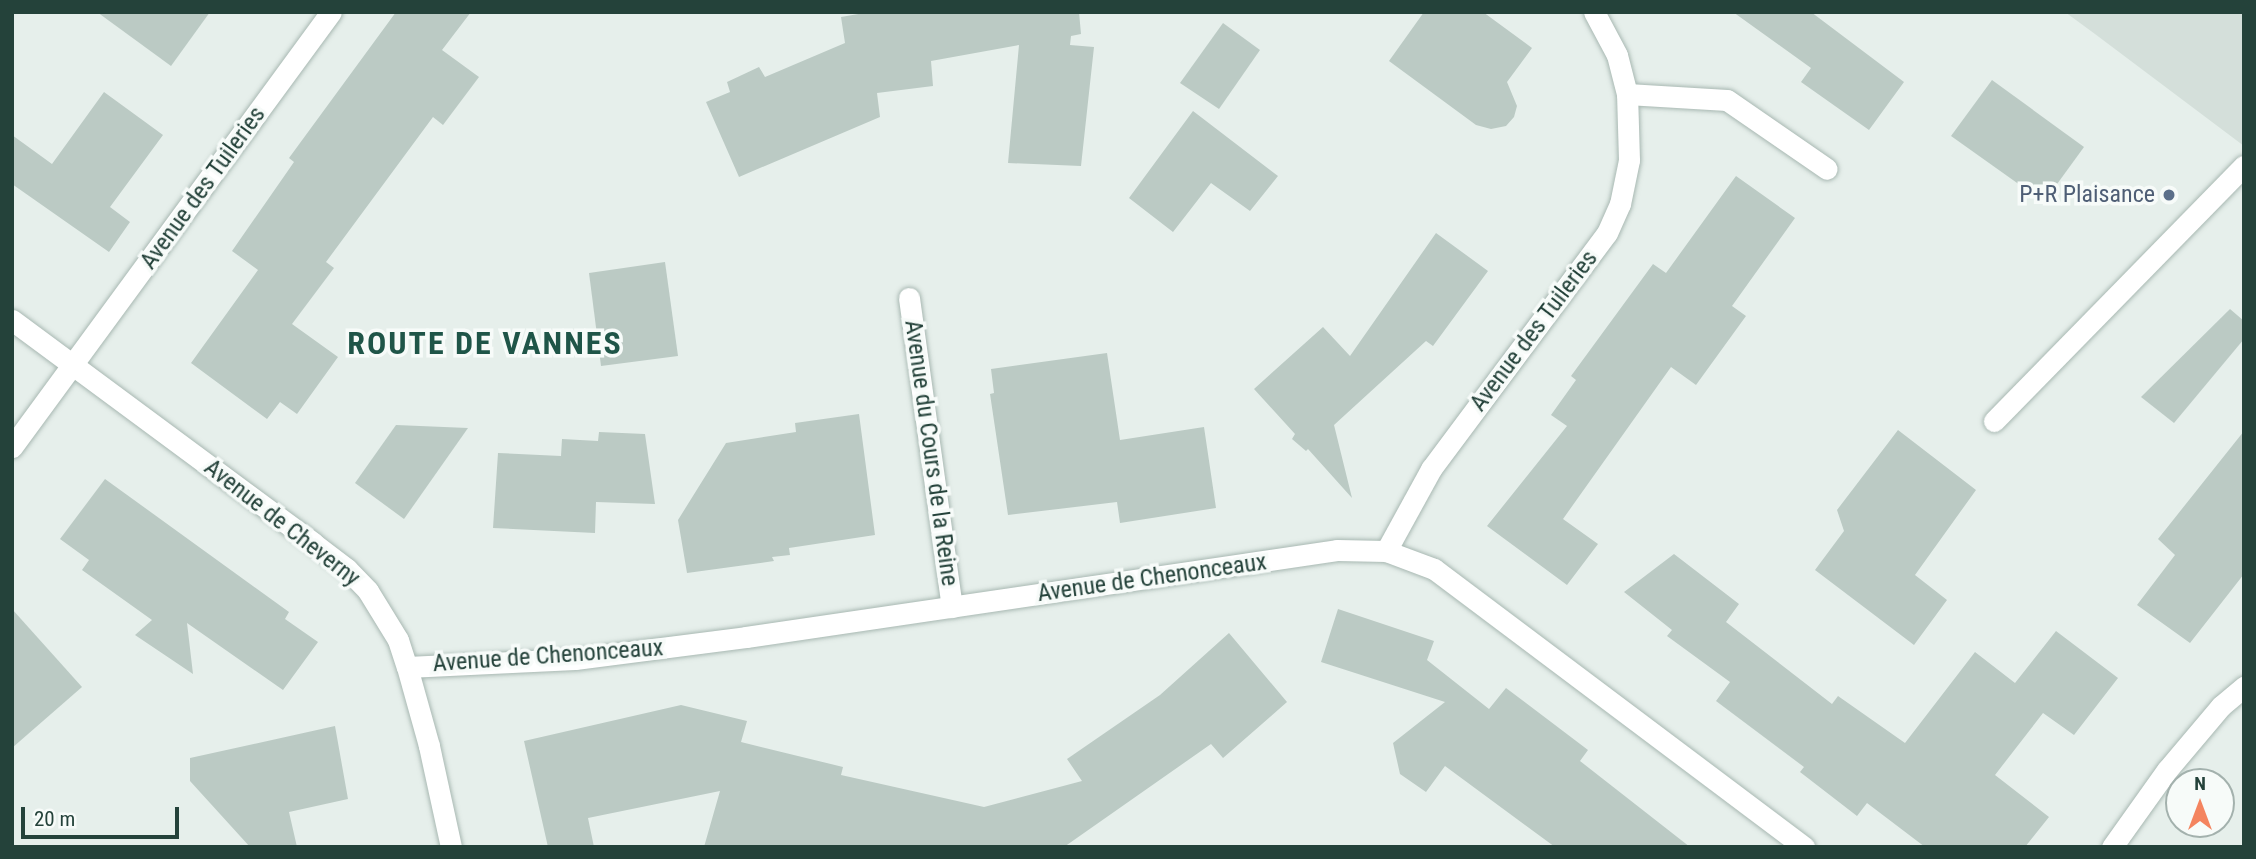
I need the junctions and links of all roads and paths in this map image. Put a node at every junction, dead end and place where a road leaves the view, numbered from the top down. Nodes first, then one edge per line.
1 (331, 12) edge
2 (1594, 12) edge
3 (1628, 93) junction
4 (2244, 166) edge
5 (1827, 169) dead end
6 (909, 298) dead end
7 (12, 320) edge
8 (74, 364) junction
9 (1994, 421) dead end
10 (12, 447) edge
11 (1386, 551) junction
12 (952, 607) junction
13 (407, 667) junction
14 (2244, 687) edge
15 (451, 847) edge
16 (1804, 847) edge
17 (2112, 847) edge

1 - 8 street, Avenue des Tuileries
2 - 3 street, Avenue des Tuileries
3 - 5 street
3 - 11 street, Avenue des Tuileries
4 - 9 street
6 - 12 street, Avenue du Cours de la Reine
7 - 8 street, Avenue de Cheverny
8 - 10 street, Avenue des Tuileries
8 - 13 street, Avenue de Cheverny
11 - 12 street, Avenue de Chenonceaux
11 - 16 street, Avenue de Chenonceaux
12 - 13 street, Avenue de Chenonceaux
13 - 15 street, Avenue de Cheverny
14 - 17 street

